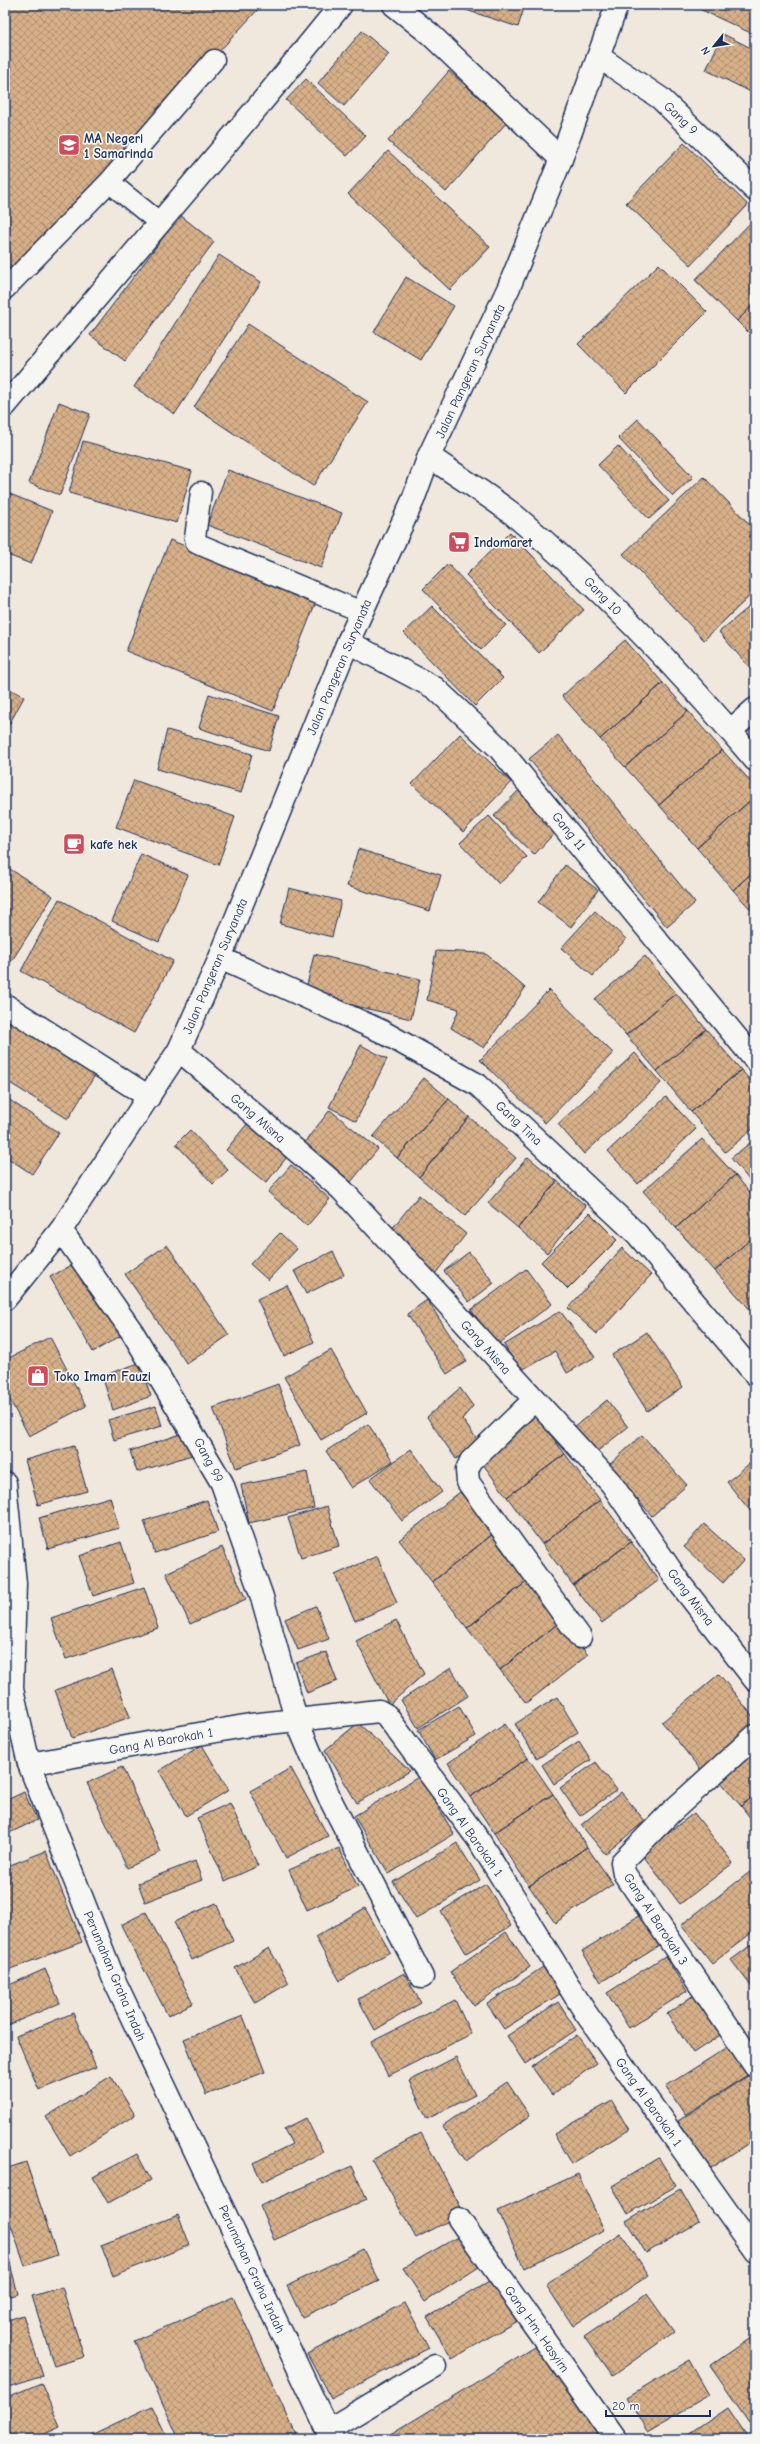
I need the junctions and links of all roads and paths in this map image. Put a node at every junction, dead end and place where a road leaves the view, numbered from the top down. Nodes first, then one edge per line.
1 (341, 5) edge
2 (394, 5) edge
3 (617, 5) edge
4 (599, 57) junction
5 (214, 60) dead end
6 (561, 159) junction
7 (109, 182) junction
8 (755, 190) edge
9 (160, 223) junction
10 (5, 289) edge
11 (5, 406) edge
12 (430, 456) junction
13 (201, 492) dead end
14 (362, 612) junction
15 (348, 642) junction
16 (755, 709) edge
17 (730, 731) junction
18 (755, 760) edge
19 (220, 958) junction
20 (5, 1005) edge
21 (179, 1050) junction
22 (755, 1060) edge
23 (149, 1097) junction
24 (61, 1230) junction
25 (5, 1298) edge
26 (755, 1374) edge
27 (534, 1400) junction
28 (5, 1483) edge
29 (580, 1637) dead end
30 (755, 1680) edge
31 (296, 1719) junction
32 (755, 1736) edge
33 (29, 1764) junction
34 (422, 1976) dead end
35 (755, 2066) edge
36 (459, 2219) dead end
37 (755, 2251) edge
38 (435, 2366) dead end
39 (330, 2435) edge
40 (615, 2439) edge

1 - 9 street
2 - 6 street
3 - 4 street, Jalan Pangeran Suryanata
4 - 6 street, Jalan Pangeran Suryanata
4 - 8 street, Gang 9
5 - 7 lane
6 - 12 street, Jalan Pangeran Suryanata
7 - 9 lane
7 - 10 lane
9 - 11 street
12 - 14 street, Jalan Pangeran Suryanata
12 - 17 street, Gang 10
13 - 14 lane
14 - 15 street, Jalan Pangeran Suryanata
15 - 19 street, Jalan Pangeran Suryanata
15 - 22 street, Gang 11
16 - 17 street
17 - 18 street, Gang 10
19 - 21 street, Jalan Pangeran Suryanata
19 - 26 street, Gang Tina
20 - 23 street
21 - 23 street, Jalan Pangeran Suryanata
21 - 27 street, Gang Misna
23 - 24 street, Jalan Pangeran Suryanata
24 - 25 street, Jalan Pangeran Suryanata
24 - 31 street, Gang 99
27 - 29 street
27 - 30 street, Gang Misna
28 - 33 street, Perumahan Graha Indah
31 - 33 street, Gang Al Barokah 1
31 - 34 street, Gang 99
31 - 37 street, Gang Al Barokah 1
32 - 35 street, Gang Al Barokah 3
33 - 39 street, Perumahan Graha Indah
36 - 40 street, Gang Hm. Hasyim
38 - 39 street

